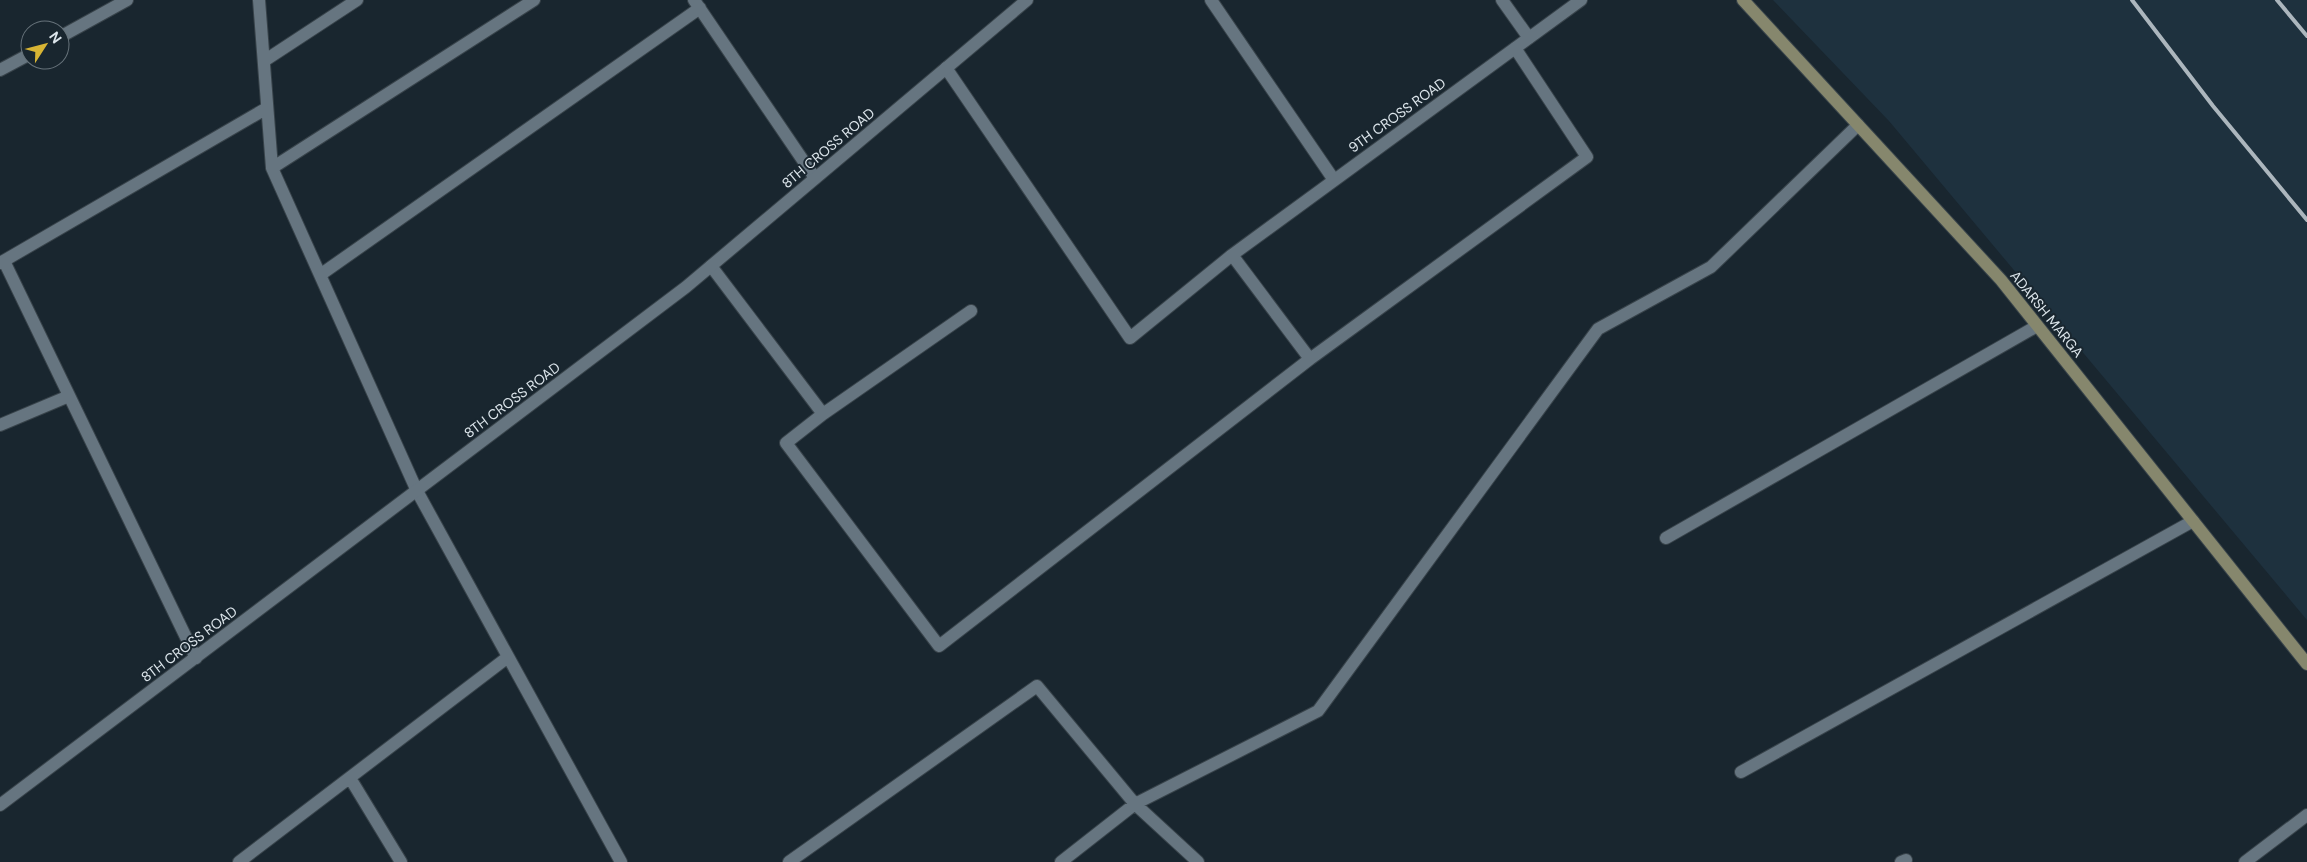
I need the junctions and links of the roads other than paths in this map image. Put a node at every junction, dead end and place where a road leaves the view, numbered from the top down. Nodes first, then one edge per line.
1 (127, 0) edge
2 (259, 0) edge
3 (357, 0) edge
4 (534, 0) edge
5 (1027, 0) edge
6 (1211, 0) edge
7 (1502, 0) edge
8 (1581, 0) edge
9 (1743, 0) edge
10 (697, 4) edge
11 (70, 31) edge
12 (1529, 38) junction
13 (1515, 48) junction
14 (20, 59) edge
15 (264, 61) junction
16 (946, 68) junction
17 (0, 70) edge
18 (267, 108) junction
19 (1858, 125) junction
20 (272, 168) junction
21 (815, 178) junction
22 (1334, 180) junction
23 (1232, 255) junction
24 (2, 262) edge
25 (711, 266) junction
26 (320, 275) junction
27 (971, 311) dead end
28 (2037, 326) junction
29 (1310, 359) junction
30 (69, 396) junction
31 (823, 414) junction
32 (0, 425) edge
33 (417, 491) junction
34 (2193, 522) junction
35 (1666, 538) dead end
36 (508, 657) junction
37 (196, 658) junction
38 (2307, 664) edge
39 (1741, 772) dead end
40 (350, 778) junction
41 (1135, 804) junction
42 (0, 805) edge
43 (2307, 815) edge
44 (239, 862) edge
45 (401, 862) edge
46 (621, 862) edge
47 (789, 862) edge
48 (1061, 862) edge
49 (1198, 862) edge
50 (2245, 862) edge

1 - 11 street
2 - 15 street
3 - 15 street
4 - 20 street
5 - 16 street, 8TH CROSS ROAD
6 - 22 street
7 - 12 street
8 - 12 street, 9TH CROSS ROAD
9 - 19 main road, ADARSH MARGA
10 - 21 street
10 - 26 street
12 - 13 street, 9TH CROSS ROAD
13 - 22 street, 9TH CROSS ROAD
13 - 29 street
14 - 17 street
15 - 18 street
16 - 21 street, 8TH CROSS ROAD
16 - 23 street, 9TH CROSS ROAD
18 - 20 street
18 - 24 street
19 - 28 main road, ADARSH MARGA
19 - 41 street
20 - 26 street
21 - 25 street, 8TH CROSS ROAD
22 - 23 street, 9TH CROSS ROAD
23 - 29 street
24 - 30 street
25 - 31 street
25 - 33 street, 8TH CROSS ROAD
26 - 33 street
27 - 31 street
28 - 34 main road, ADARSH MARGA
28 - 35 street
29 - 31 street
30 - 32 street
30 - 37 street
33 - 36 street
33 - 37 street, 8TH CROSS ROAD
34 - 38 main road, ADARSH MARGA
34 - 39 street
36 - 40 street
36 - 46 street
37 - 42 street, 8TH CROSS ROAD
40 - 44 street
40 - 45 street
41 - 47 street
41 - 48 street
41 - 49 street
43 - 50 street

